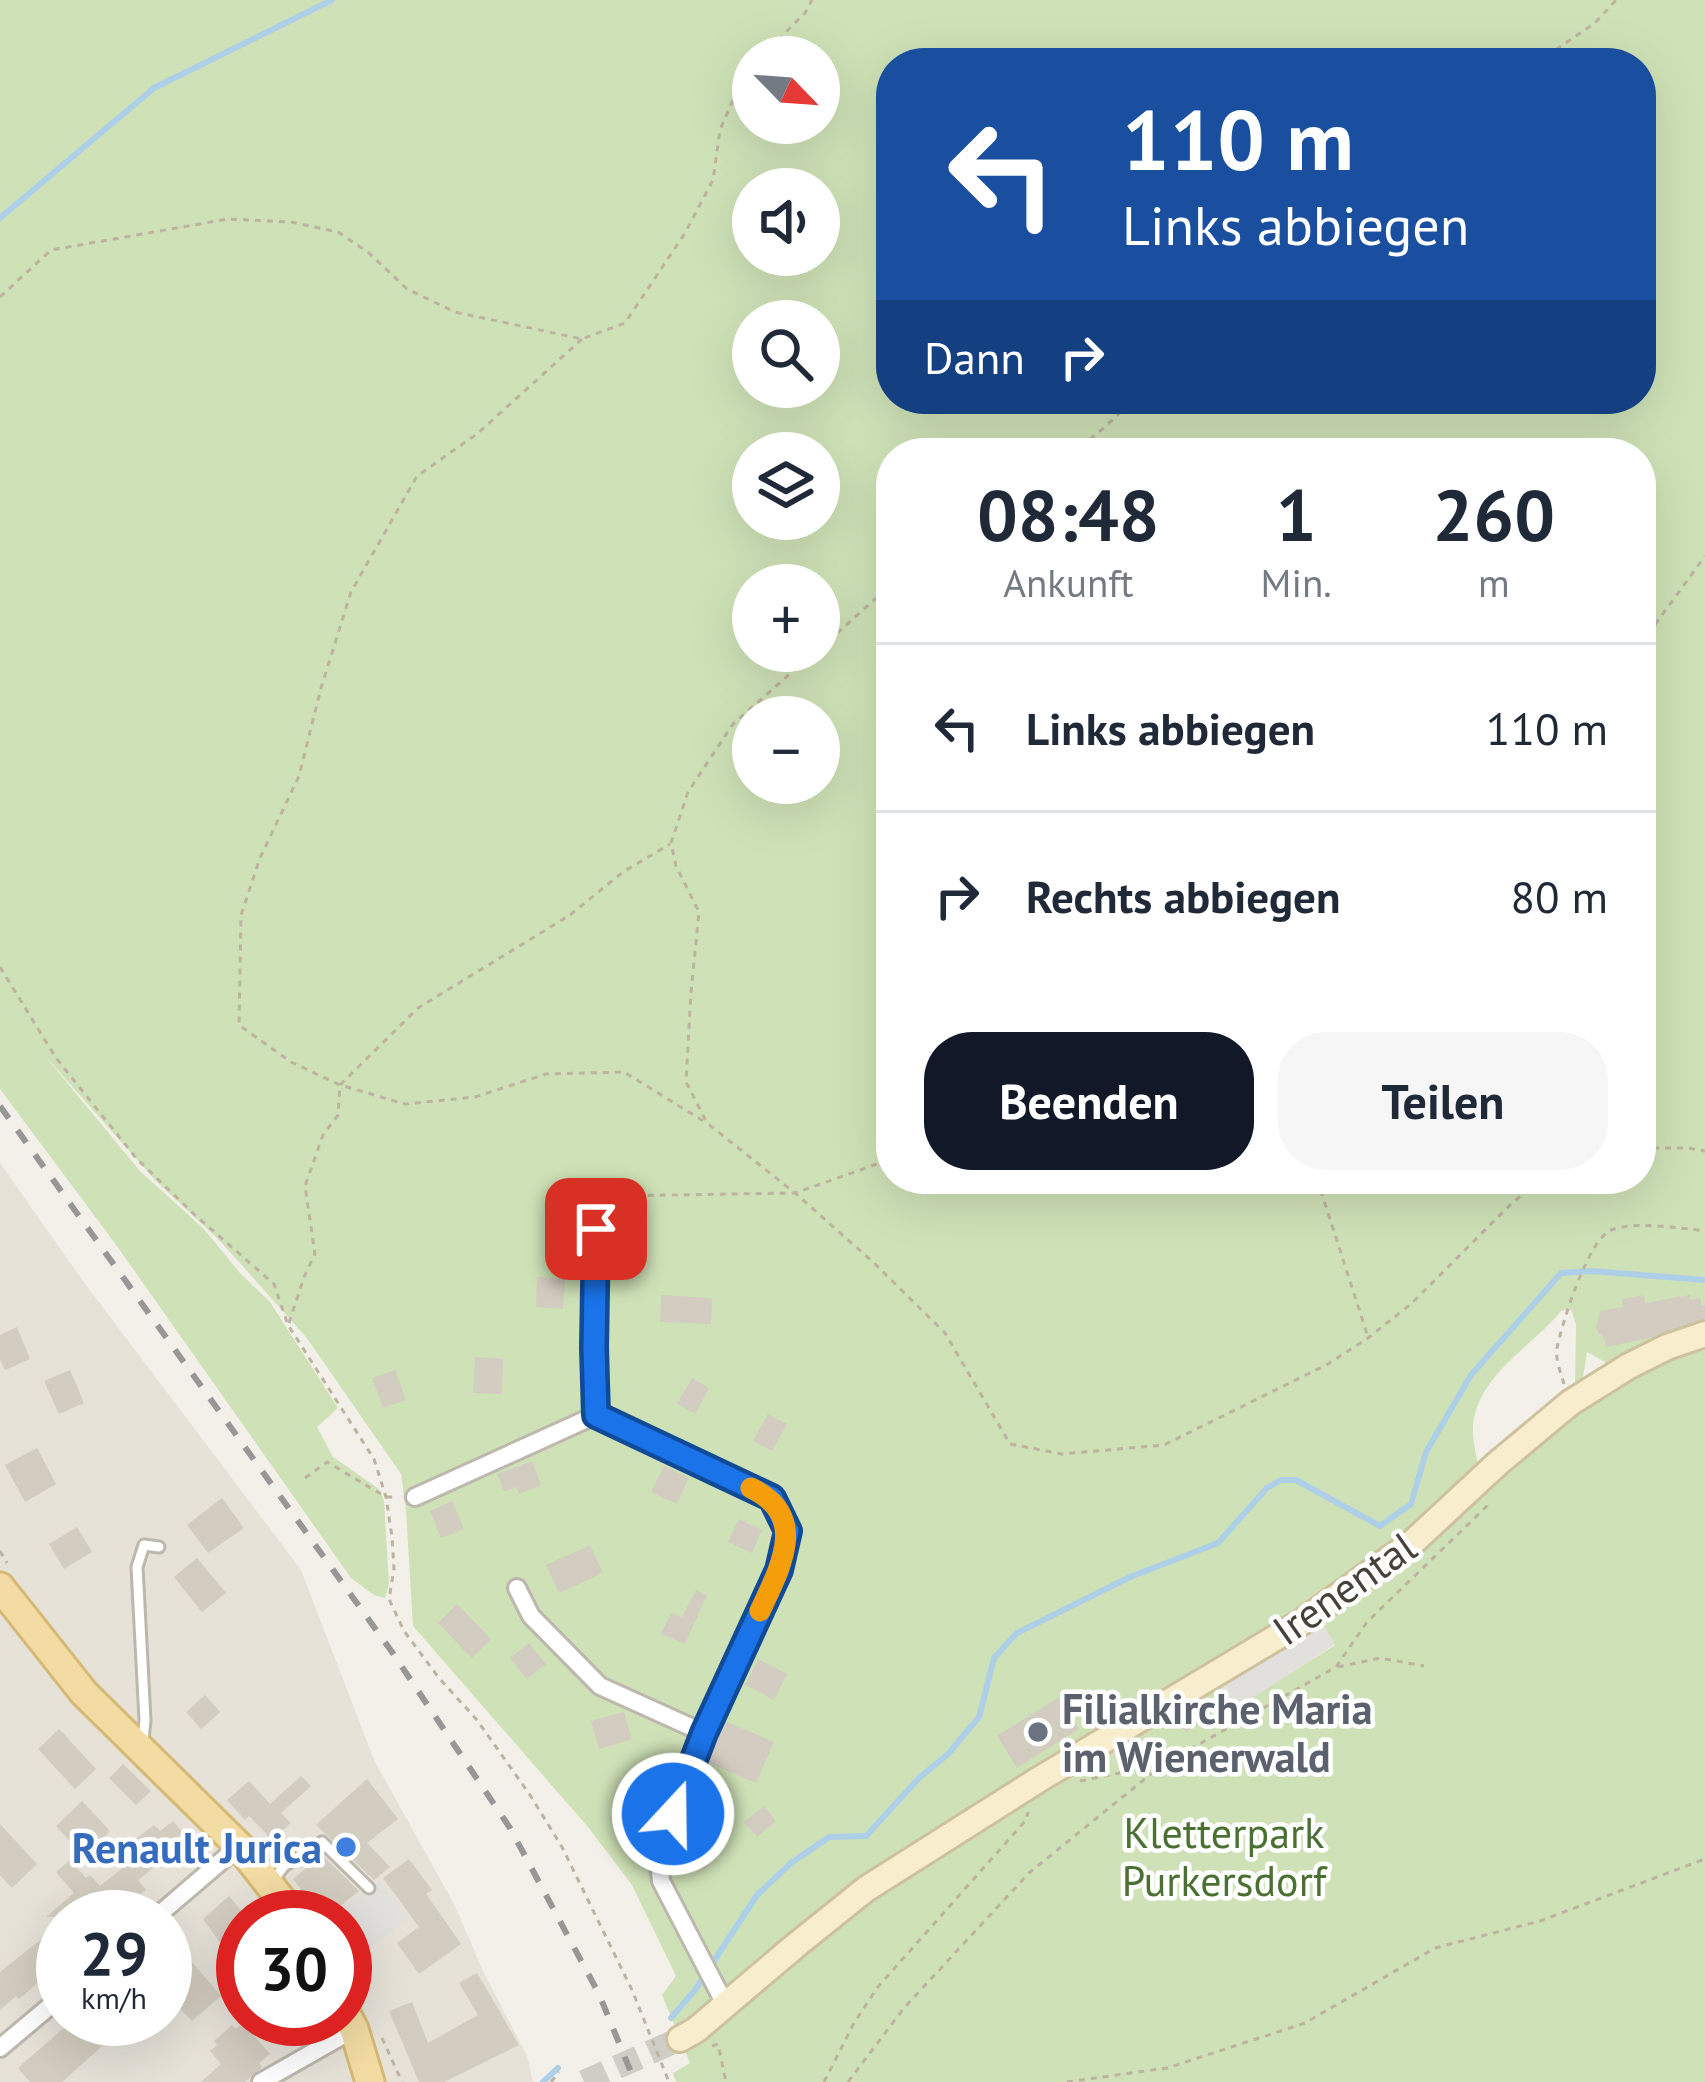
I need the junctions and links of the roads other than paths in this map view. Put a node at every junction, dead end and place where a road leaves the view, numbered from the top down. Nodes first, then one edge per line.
1 (596, 1229) road end
2 (1705, 1334) edge
3 (596, 1415) junction
4 (415, 1497) road end
5 (159, 1547) dead end
6 (0, 1588) edge
7 (517, 1588) dead end
8 (704, 1733) junction
9 (142, 1750) junction
10 (239, 1846) junction
11 (271, 1884) junction
12 (369, 1888) dead end
13 (188, 1890) edge
14 (275, 1890) edge
15 (721, 1997) junction
16 (36, 2018) edge
17 (691, 2045) tunnel mouth
18 (313, 2046) edge
19 (358, 2046) edge
20 (0, 2048) edge
21 (261, 2082) edge
22 (370, 2082) edge

1 - 3 street
2 - 15 street, Irenental
3 - 4 street
3 - 8 street
5 - 9 lane
6 - 9 main road
7 - 8 street
8 - 15 street
9 - 10 main road
10 - 11 main road
10 - 13 street
11 - 12 lane
11 - 14 main road
15 - 17 street, Irenental
16 - 20 street
18 - 21 street
19 - 22 main road

